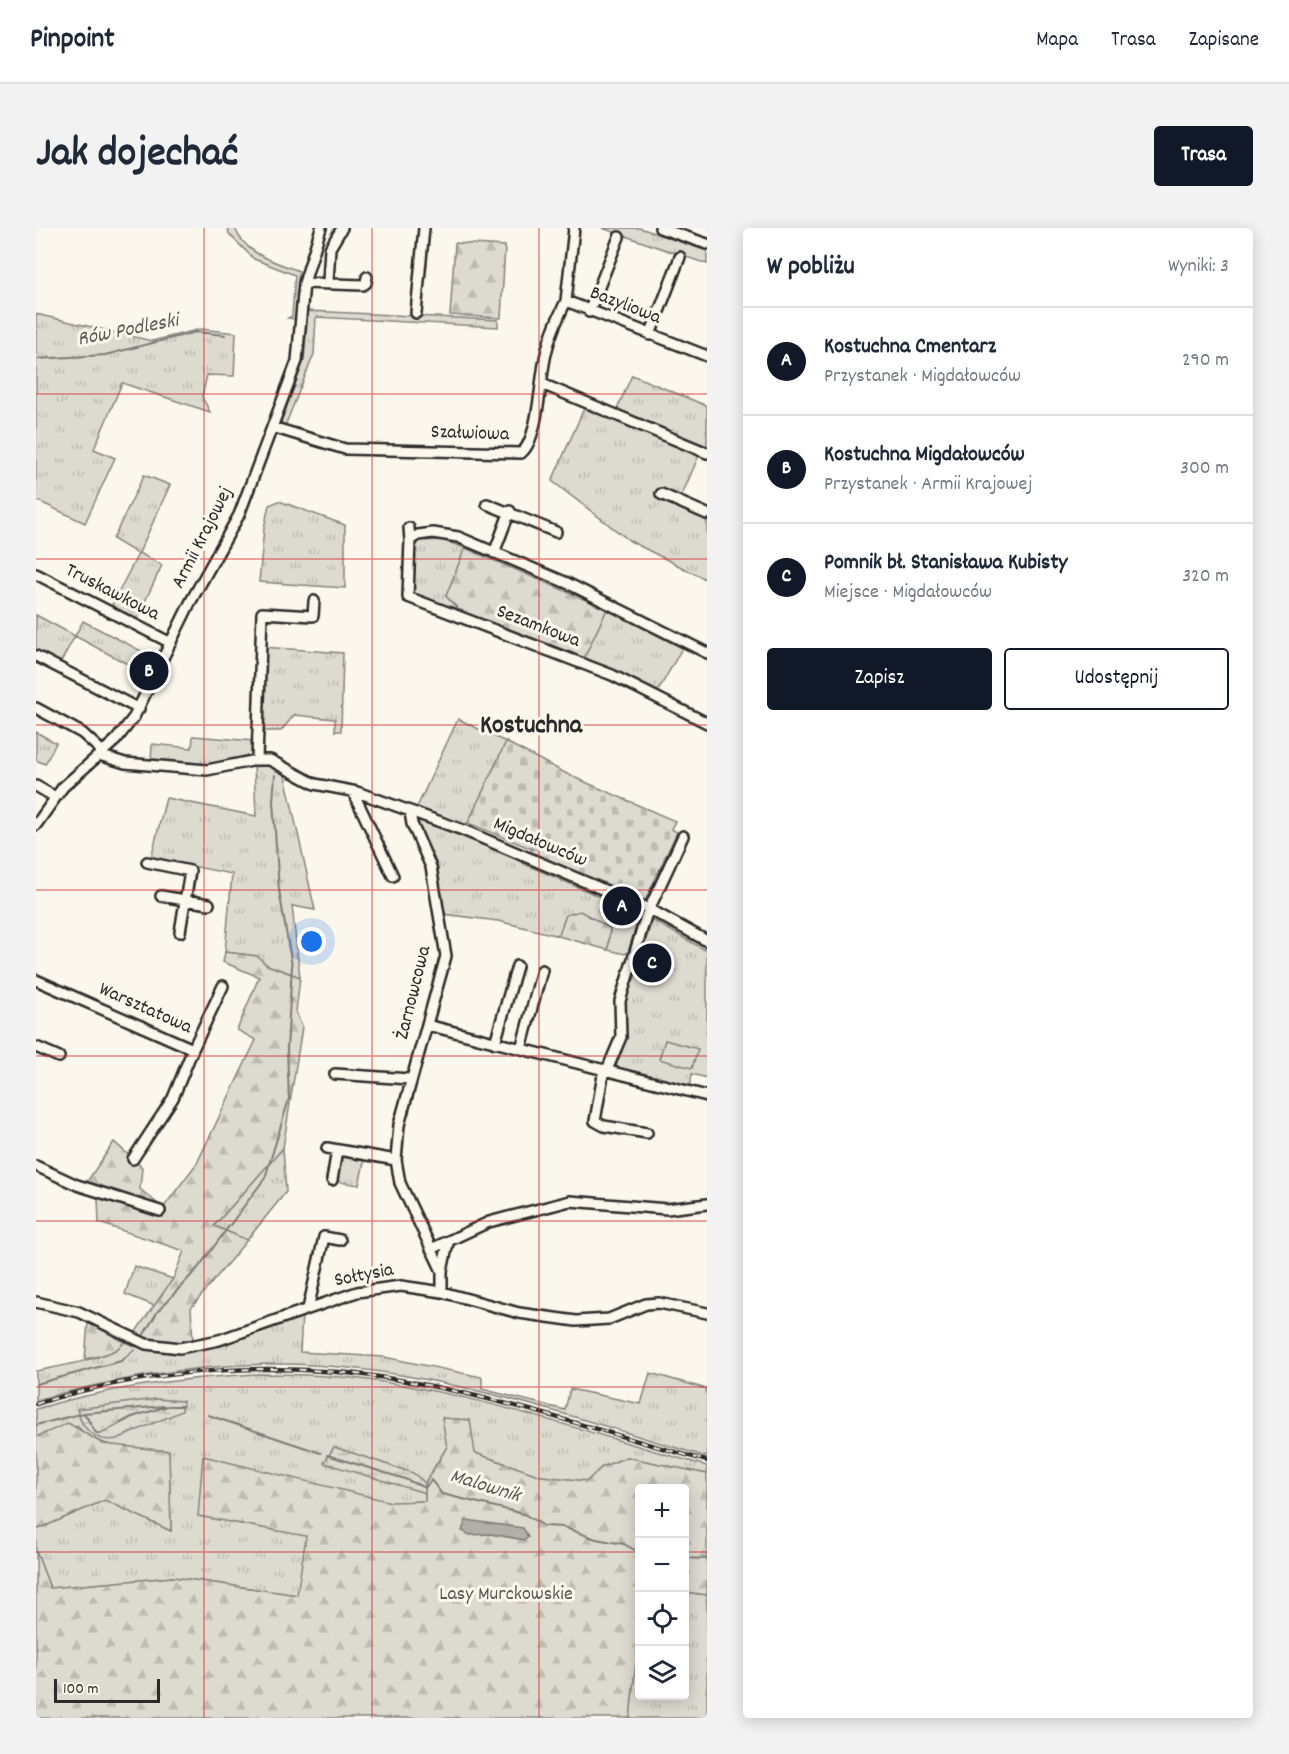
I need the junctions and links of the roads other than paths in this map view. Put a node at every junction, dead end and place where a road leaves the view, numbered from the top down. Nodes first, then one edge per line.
1 (321, 228) edge
2 (342, 228) edge
3 (424, 228) edge
4 (574, 228) edge
5 (660, 228) edge
6 (620, 237) dead end
7 (707, 244) edge
8 (680, 257) dead end
9 (367, 277) dead end
10 (328, 282) junction
11 (304, 283) junction
12 (566, 301) junction
13 (416, 312) dead end
14 (589, 312) junction
15 (650, 335) junction
16 (707, 356) edge
17 (542, 384) junction
18 (272, 427) junction
19 (707, 453) edge
20 (661, 494) dead end
21 (487, 504) dead end
22 (510, 511) junction
23 (707, 514) edge
24 (409, 528) dead end
25 (556, 532) dead end
26 (410, 540) junction
27 (494, 553) junction
28 (36, 574) edge
29 (314, 601) dead end
30 (171, 644) junction
31 (707, 653) edge
32 (36, 656) edge
33 (36, 708) edge
34 (139, 709) junction
35 (706, 720) edge
36 (101, 753) junction
37 (257, 760) junction
38 (36, 786) edge
39 (353, 792) junction
40 (55, 797) junction
41 (410, 812) junction
42 (36, 825) edge
43 (683, 836) dead end
44 (147, 862) dead end
45 (393, 876) dead end
46 (161, 896) dead end
47 (186, 900) junction
48 (209, 904) dead end
49 (649, 909) junction
50 (180, 932) dead end
51 (707, 941) edge
52 (517, 966) dead end
53 (542, 970) dead end
54 (36, 980) edge
55 (224, 986) dead end
56 (427, 1024) junction
57 (495, 1042) junction
58 (36, 1047) edge
59 (193, 1049) junction
60 (521, 1049) junction
61 (59, 1057) dead end
62 (606, 1070) junction
63 (335, 1074) dead end
64 (410, 1079) junction
65 (707, 1096) edge
66 (647, 1133) dead end
67 (133, 1159) dead end
68 (396, 1160) junction
69 (36, 1166) edge
70 (332, 1180) dead end
71 (707, 1204) edge
72 (160, 1211) dead end
73 (312, 1234) dead end
74 (324, 1237) junction
75 (340, 1240) dead end
76 (448, 1243) junction
77 (431, 1249) junction
78 (442, 1271) junction
79 (442, 1292) junction
80 (36, 1302) edge
81 (308, 1309) junction
82 (707, 1312) edge

1 - 11 street, Armii Krajowej
2 - 10 street
3 - 13 street
4 - 12 street, Bazyliowa
5 - 7 street
6 - 14 street
8 - 15 street
9 - 10 street
10 - 11 street
11 - 18 street, Armii Krajowej
12 - 14 street, Bazyliowa
12 - 17 street, Szałwiowa
14 - 15 street, Bazyliowa
15 - 16 street, Bazyliowa
17 - 18 street, Szałwiowa
17 - 19 street
18 - 30 street, Armii Krajowej
20 - 23 street
21 - 22 street
22 - 25 street
22 - 27 street
24 - 26 street, Sezamkowa
26 - 27 street
26 - 35 street, Sezamkowa
27 - 31 street
28 - 30 street, Truskawkowa
29 - 37 street
30 - 34 street, Armii Krajowej
32 - 34 street
33 - 36 street
34 - 36 street, Armii Krajowej
36 - 37 street, Migdałowców
36 - 40 street, Armii Krajowej
37 - 39 street, Migdałowców
38 - 40 street
39 - 41 street, Migdałowców
39 - 45 street
40 - 42 street, Armii Krajowej
41 - 49 street, Migdałowców
41 - 56 street, Żarnowcowa
43 - 49 street
44 - 47 street
46 - 47 street
47 - 48 street
47 - 50 street
49 - 51 street, Migdałowców
49 - 62 street
52 - 57 street
53 - 60 street
54 - 59 street, Warsztatowa
55 - 59 street
56 - 57 street
56 - 64 street, Żarnowcowa
57 - 60 street
58 - 61 street
59 - 67 street, Warsztatowa
60 - 62 street
62 - 65 street
62 - 66 street
63 - 64 street
64 - 68 street, Żarnowcowa
68 - 70 street
68 - 77 street, Żarnowcowa
69 - 72 street
71 - 76 street
73 - 74 street
74 - 75 street
74 - 81 street
76 - 77 street
76 - 78 street
77 - 78 street, Żarnowcowa
78 - 79 street, Żarnowcowa
79 - 81 street, Sołtysia
79 - 82 street, Sołtysia
80 - 81 street, Sołtysia

